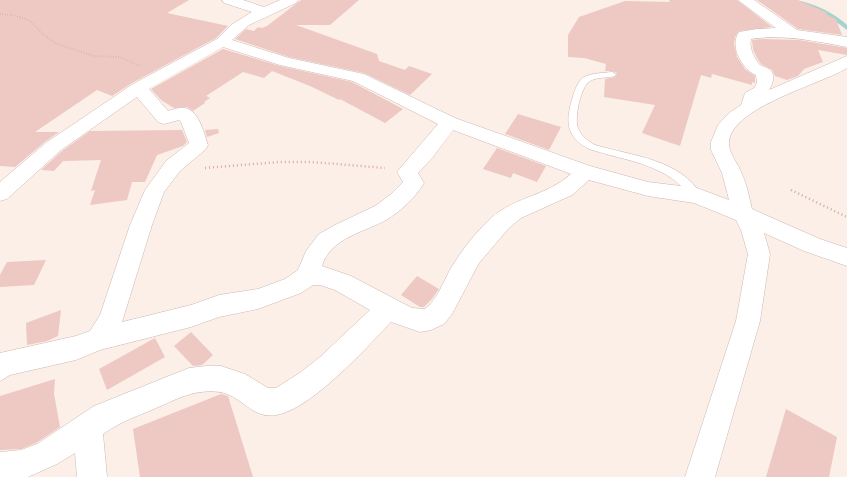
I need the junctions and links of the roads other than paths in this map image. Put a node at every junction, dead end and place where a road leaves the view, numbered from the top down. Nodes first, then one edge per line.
1 (229, 0) edge
2 (291, 0) edge
3 (746, 0) edge
4 (265, 12) junction
5 (792, 33) junction
6 (222, 42) junction
7 (847, 42) edge
8 (847, 61) edge
9 (612, 74) dead end
10 (139, 88) junction
11 (748, 108) junction
12 (449, 122) junction
13 (585, 172) junction
14 (0, 194) edge
15 (697, 196) junction
16 (743, 214) junction
17 (847, 257) edge
18 (308, 276) junction
19 (388, 308) junction
20 (99, 339) junction
21 (0, 368) edge
22 (88, 428) junction
23 (0, 468) edge
24 (92, 477) edge
25 (700, 477) edge

1 - 4 street
2 - 4 street
3 - 5 street
4 - 6 street
5 - 7 street
5 - 11 street
6 - 10 street
6 - 12 street
8 - 11 street
9 - 15 lane
10 - 14 street
10 - 20 street
11 - 16 street
12 - 13 street
12 - 18 street
13 - 15 street
13 - 19 street
15 - 16 street
16 - 17 street
16 - 25 street
18 - 19 street
18 - 20 street
19 - 22 street
20 - 21 street
22 - 23 street
22 - 24 street

